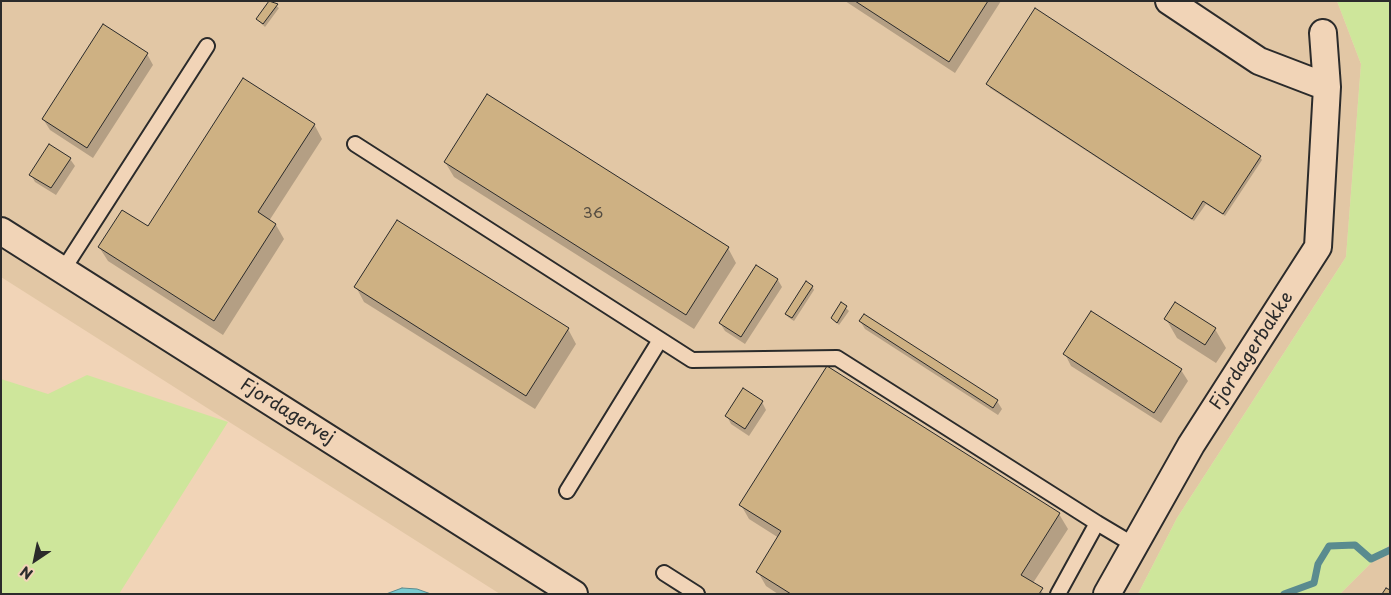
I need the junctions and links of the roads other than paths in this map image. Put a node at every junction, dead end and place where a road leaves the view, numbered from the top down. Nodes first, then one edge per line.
1 (1169, 1) edge
2 (1323, 33) dead end
3 (207, 46) dead end
4 (1327, 87) junction
5 (355, 144) dead end
6 (1, 231) edge
7 (63, 270) junction
8 (660, 340) junction
9 (566, 491) dead end
10 (1097, 523) junction
11 (1134, 546) junction
12 (664, 573) dead end
13 (574, 594) edge
14 (697, 594) edge
15 (1058, 594) edge
16 (1107, 594) edge

1 - 4 street
2 - 4 street, Fjordagerbakke
3 - 7 lane
4 - 11 street, Fjordagerbakke
5 - 8 lane
6 - 7 street, Fjordagervej
7 - 13 street, Fjordagervej
8 - 9 lane
8 - 10 lane
10 - 11 lane
10 - 15 lane
11 - 16 street, Fjordagerbakke
12 - 14 lane

